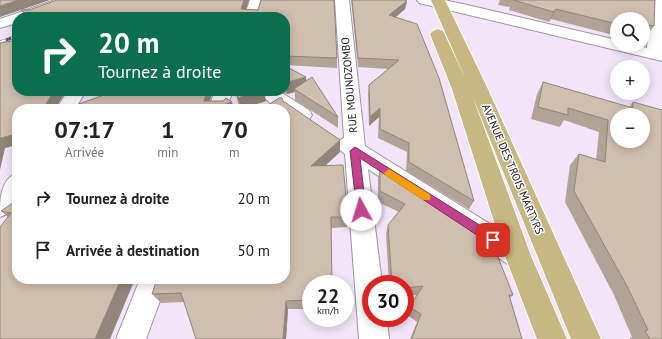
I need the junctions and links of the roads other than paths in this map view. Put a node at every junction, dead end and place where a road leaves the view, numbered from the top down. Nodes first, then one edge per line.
1 (68, 0) edge
2 (257, 0) edge
3 (342, 0) edge
4 (658, 0) edge
5 (432, 1) edge
6 (35, 12) edge
7 (253, 12) edge
8 (12, 20) edge
9 (0, 24) edge
10 (610, 43) edge
11 (646, 52) edge
12 (659, 55) edge
13 (274, 96) edge
14 (286, 104) edge
15 (290, 107) edge
16 (355, 151) junction
17 (518, 256) junction
18 (367, 275) edge
19 (152, 284) edge
20 (373, 327) edge
21 (131, 339) edge
22 (374, 339) edge
23 (552, 339) edge
24 (586, 339) edge

1 - 6 street
2 - 7 street
3 - 16 street, RUE MOUNDZOMBO
4 - 12 street
5 - 10 street
5 - 17 main road, AVENUE DES TROIS MARTYRS
5 - 24 main road, AVENUE DES TROIS MARTYRS
8 - 9 street
11 - 12 street
13 - 14 street
15 - 16 street
16 - 17 street
16 - 18 street, RUE MOUNDZOMBO
17 - 23 main road, AVENUE DES TROIS MARTYRS
19 - 21 street
20 - 22 street

